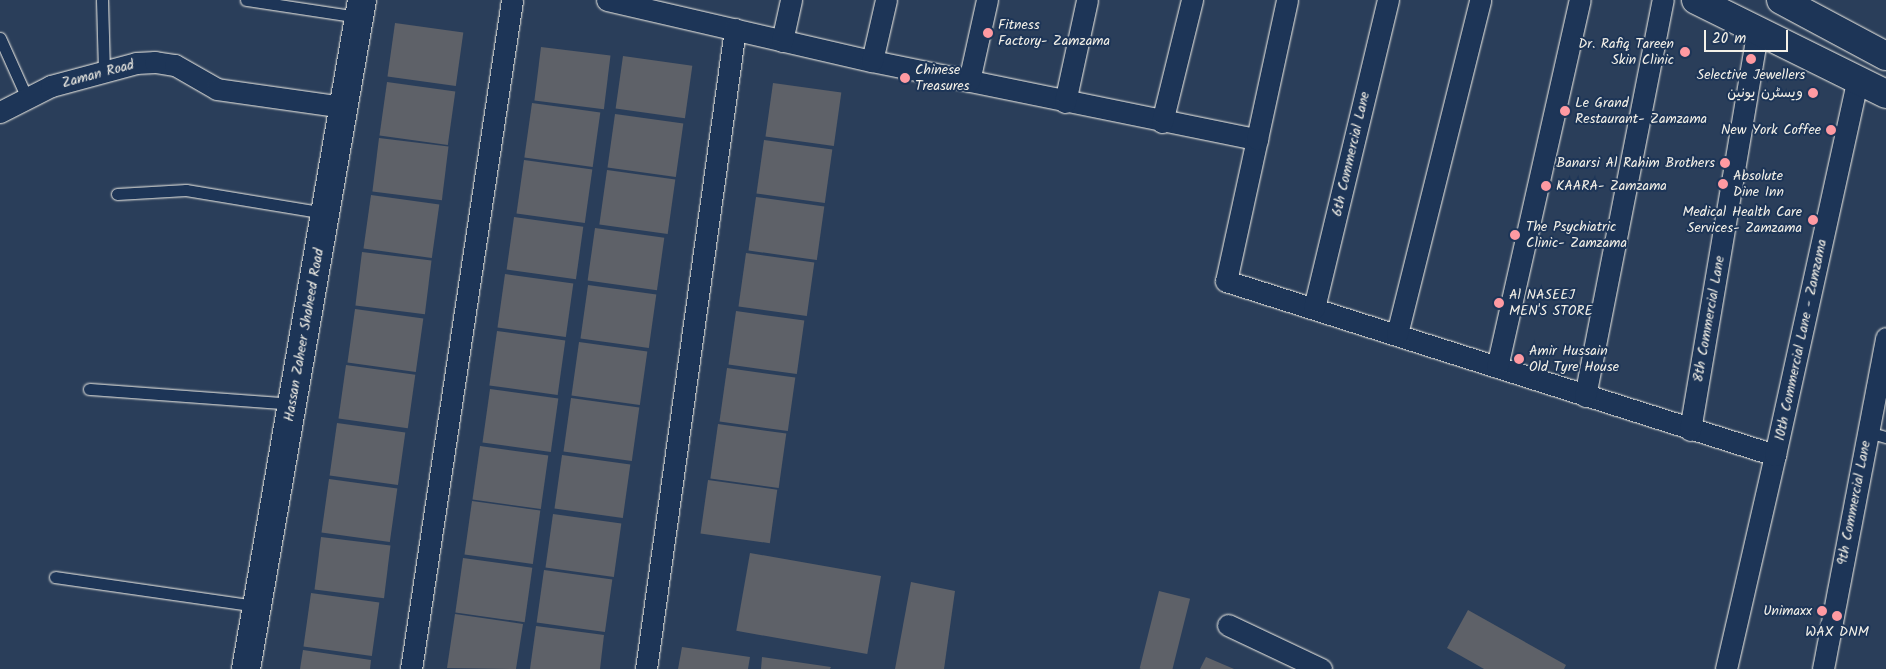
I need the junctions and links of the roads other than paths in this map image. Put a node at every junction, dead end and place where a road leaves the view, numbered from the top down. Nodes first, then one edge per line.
1 (102, 0) edge
2 (246, 0) edge
3 (512, 0) edge
4 (607, 0) edge
5 (791, 0) edge
6 (886, 0) edge
7 (987, 0) edge
8 (1088, 0) edge
9 (1192, 0) edge
10 (1287, 0) edge
11 (1388, 0) edge
12 (1480, 0) edge
13 (1580, 0) edge
14 (1663, 0) edge
15 (1696, 0) edge
16 (1781, 0) edge
17 (360, 8) edge
18 (683, 8) edge
19 (736, 29) junction
20 (1758, 30) junction
21 (0, 38) edge
22 (782, 41) junction
23 (1886, 56) edge
24 (872, 61) junction
25 (104, 71) junction
26 (1858, 78) junction
27 (969, 81) junction
28 (1886, 94) edge
29 (27, 98) junction
30 (1065, 102) junction
31 (343, 107) junction
32 (0, 112) edge
33 (1162, 122) junction
34 (1257, 139) junction
35 (117, 194) dead end
36 (325, 213) junction
37 (1314, 308) junction
38 (1397, 334) junction
39 (1886, 338) edge
40 (1497, 366) junction
41 (89, 389) dead end
42 (1586, 396) junction
43 (292, 404) junction
44 (1690, 430) junction
45 (1877, 435) edge
46 (1776, 455) junction
47 (55, 577) dead end
48 (257, 606) junction
49 (1228, 626) dead end
50 (246, 669) edge
51 (411, 669) edge
52 (646, 669) edge
53 (1321, 669) edge
54 (1726, 669) edge
55 (1823, 669) edge

1 - 25 lane
2 - 17 lane
3 - 51 street
4 - 18 street
5 - 22 street
6 - 24 street
7 - 27 street
8 - 30 street
9 - 33 street
10 - 34 street
11 - 37 street, 6th Commercial Lane
12 - 38 street
13 - 40 street
14 - 42 street
15 - 20 street
16 - 23 street
17 - 31 street, Hassan Zaheer Shaheed Road
18 - 19 street
19 - 22 street
19 - 52 street
20 - 26 street
20 - 44 street, 8th Commercial Lane
21 - 29 lane
22 - 24 street
24 - 27 street
25 - 29 street, Zaman Road
25 - 31 street, Zaman Road
26 - 28 street
26 - 46 street, 10th Commercial Lane - Zamzama
27 - 30 street
29 - 32 street, Zaman Road
30 - 33 street
31 - 36 street, Hassan Zaheer Shaheed Road
33 - 34 street
34 - 37 street
35 - 36 lane
36 - 43 street, Hassan Zaheer Shaheed Road
37 - 38 street
38 - 40 street
39 - 45 street, 9th Commercial Lane
40 - 42 street
41 - 43 lane
42 - 44 street
43 - 48 street, Hassan Zaheer Shaheed Road
44 - 46 street
45 - 55 street, 9th Commercial Lane
46 - 54 street, 10th Commercial Lane - Zamzama
47 - 48 lane
48 - 50 street, Hassan Zaheer Shaheed Road
49 - 53 street

